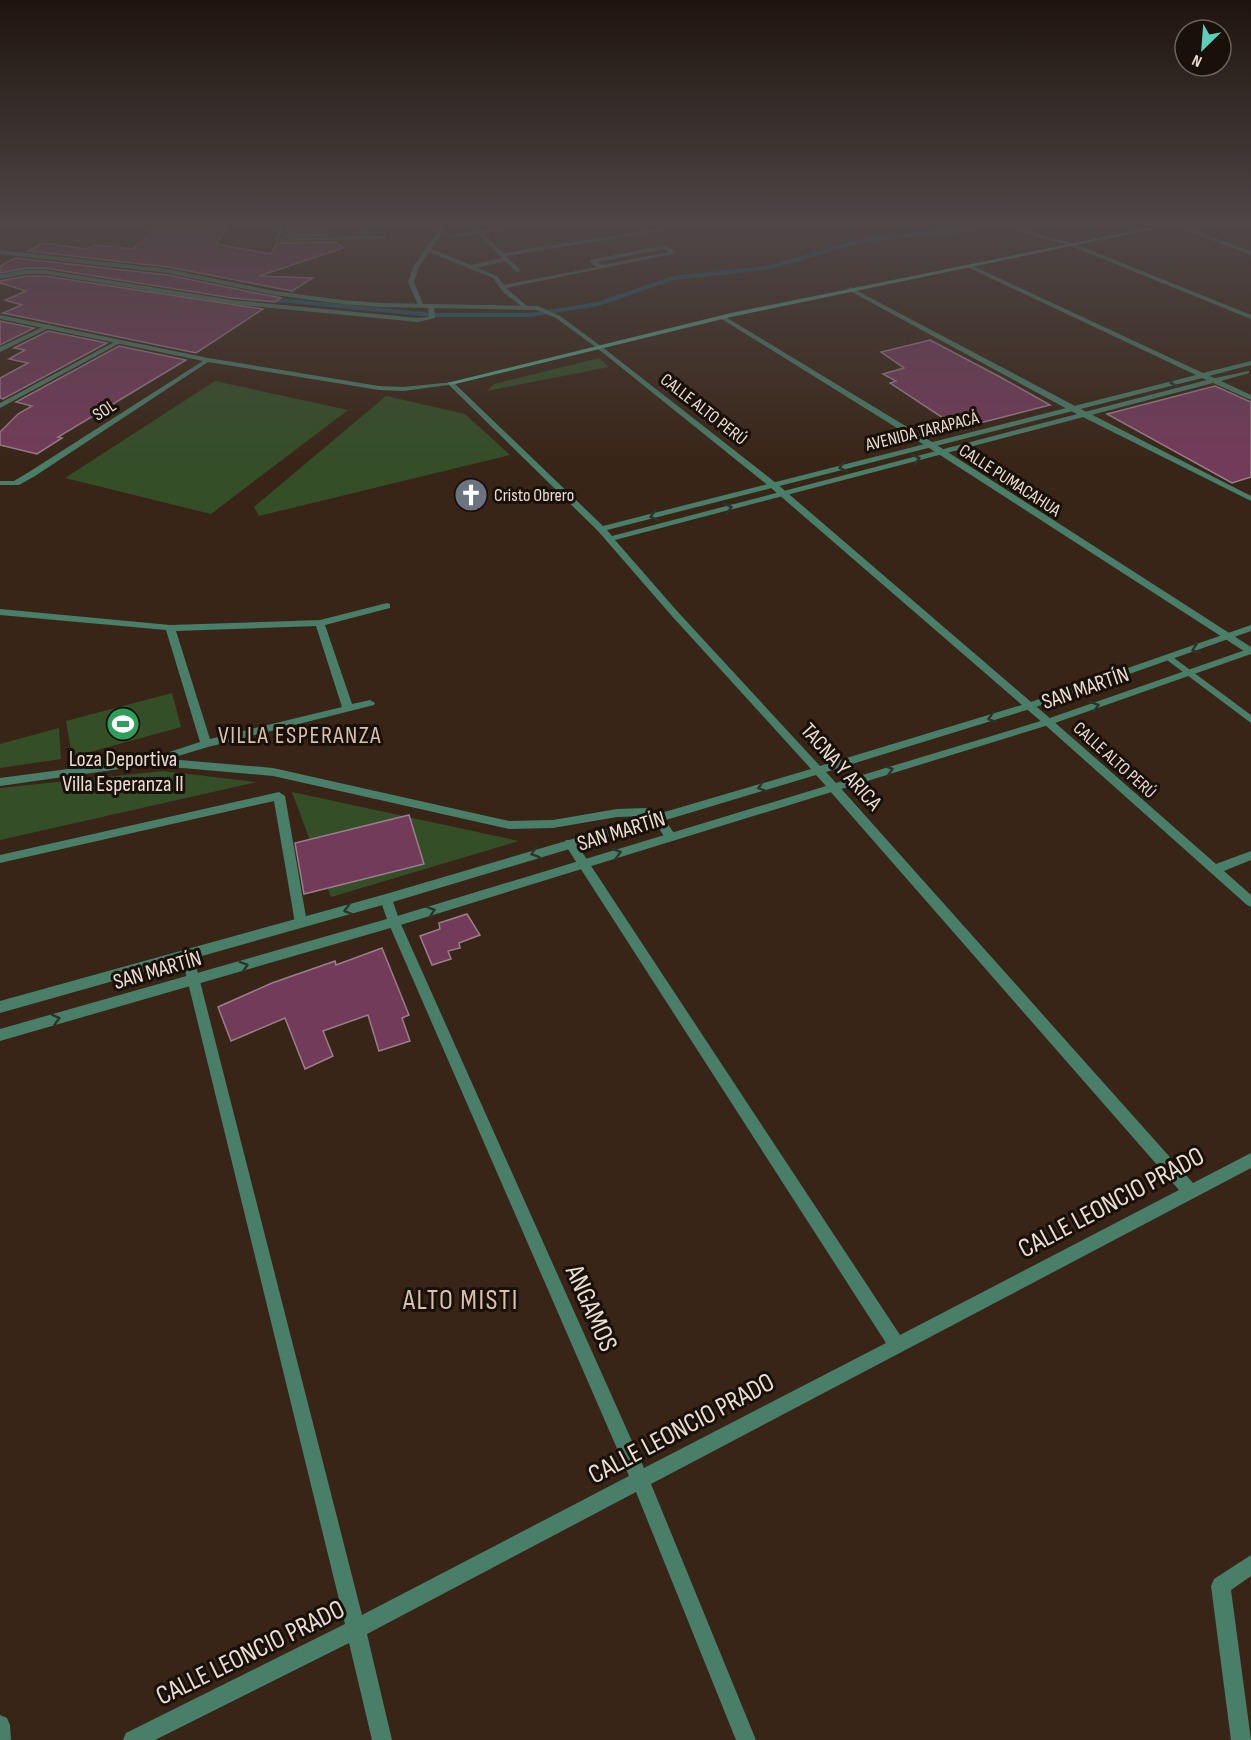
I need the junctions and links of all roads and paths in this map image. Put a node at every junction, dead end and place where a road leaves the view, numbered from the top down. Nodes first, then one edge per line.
1 (256, 304) edge
2 (385, 304) edge
3 (521, 304) edge
4 (783, 304) edge
5 (877, 304) edge
6 (1050, 304) edge
7 (1219, 304) edge
8 (421, 306) joint
9 (525, 307) junction
10 (432, 312) junction
11 (0, 317) edge
12 (722, 317) junction
13 (1251, 317) edge
14 (49, 326) junction
15 (118, 342) junction
16 (599, 347) junction
17 (0, 350) edge
18 (208, 360) junction
19 (1251, 363) edge
20 (1251, 371) edge
21 (1201, 375) junction
22 (1213, 381) junction
23 (450, 383) junction
24 (1251, 398) edge
25 (0, 406) edge
26 (1072, 408) junction
27 (1085, 415) junction
28 (929, 444) junction
29 (940, 453) junction
30 (0, 483) edge
31 (773, 485) junction
32 (783, 494) junction
33 (1251, 499) edge
34 (601, 529) junction
35 (610, 539) junction
36 (387, 606) dead end
37 (0, 613) edge
38 (320, 623) junction
39 (170, 628) junction
40 (1251, 628) edge
41 (1227, 637) junction
42 (1250, 651) edge
43 (1170, 658) junction
44 (1190, 674) junction
45 (370, 703) dead end
46 (1029, 706) junction
47 (348, 708) junction
48 (1251, 720) edge
49 (1048, 722) junction
50 (206, 744) junction
51 (148, 761) junction
52 (818, 771) junction
53 (0, 782) edge
54 (833, 787) junction
55 (657, 817) junction
56 (670, 836) junction
57 (570, 843) junction
58 (1251, 855) edge
59 (0, 859) edge
60 (583, 864) junction
61 (1215, 870) junction
62 (386, 899) junction
63 (1251, 902) edge
64 (394, 922) junction
65 (301, 923) junction
66 (187, 954) junction
67 (194, 981) junction
68 (0, 1007) edge
69 (0, 1035) edge
70 (1251, 1160) edge
71 (1190, 1191) junction
72 (897, 1345) junction
73 (640, 1480) junction
74 (1251, 1565) edge
75 (356, 1629) junction
76 (0, 1725) edge
77 (1, 1740) edge
78 (133, 1740) edge
79 (382, 1740) edge
80 (746, 1740) edge
81 (1241, 1740) edge

1 - 10 street
2 - 8 street, CALLE ALTO PERÚ
3 - 9 street
4 - 12 main road
5 - 26 street
6 - 21 street
7 - 13 street
8 - 10 street, CALLE ALTO PERÚ
9 - 10 street, CALLE ALTO PERÚ
9 - 16 street, CALLE ALTO PERÚ
11 - 14 street
12 - 16 main road
12 - 28 street, CALLE PUMACAHUA
14 - 15 street
14 - 17 street
15 - 18 street
15 - 25 street
16 - 23 main road
16 - 31 street, CALLE ALTO PERÚ
18 - 23 street
18 - 30 street, SOL
19 - 21 street, AVENIDA TARAPACÁ
20 - 22 street, AVENIDA TARAPACÁ
21 - 22 street
21 -> 26 street, AVENIDA TARAPACÁ
22 - 24 street
22 - 27 street, AVENIDA TARAPACÁ
23 - 34 street, TACNA Y ARICA
26 - 27 street
26 - 28 street, AVENIDA TARAPACÁ
27 - 29 street, AVENIDA TARAPACÁ
27 - 33 street
28 - 29 street, CALLE PUMACAHUA
28 -> 31 street, AVENIDA TARAPACÁ
32 -> 29 street, AVENIDA TARAPACÁ
29 - 41 street, CALLE PUMACAHUA
31 - 32 street, CALLE ALTO PERÚ
31 -> 34 street, AVENIDA TARAPACÁ
35 -> 32 street, AVENIDA TARAPACÁ
32 - 46 street, CALLE ALTO PERÚ
34 - 35 street, TACNA Y ARICA
35 - 52 street, TACNA Y ARICA
36 - 38 street
37 - 39 street
38 - 39 street
38 - 47 street
39 - 50 street
40 - 41 street, SAN MARTÍN
41 - 42 street, CALLE PUMACAHUA
41 -> 43 street, SAN MARTÍN
42 - 44 street, SAN MARTÍN
43 - 44 street
43 - 46 street, SAN MARTÍN
44 - 48 street
49 -> 44 street, SAN MARTÍN
45 - 47 street
46 - 49 street, CALLE ALTO PERÚ
46 -> 52 street, SAN MARTÍN
47 - 50 street
54 -> 49 street, SAN MARTÍN
49 - 61 street, CALLE ALTO PERÚ
50 - 51 street
51 - 53 street
51 - 55 street
52 - 54 street, TACNA Y ARICA
52 -> 55 street, SAN MARTÍN
54 - 56 street, SAN MARTÍN
54 - 71 street, TACNA Y ARICA
55 - 56 street
55 - 57 street, SAN MARTÍN
60 -> 56 street, SAN MARTÍN
57 - 60 street
57 -> 62 street, SAN MARTÍN
58 - 61 street
59 - 65 street
64 -> 60 street, SAN MARTÍN
60 - 72 street
61 - 63 street, CALLE ALTO PERÚ
62 - 64 street, ANGAMOS
62 -> 65 street, SAN MARTÍN
67 -> 64 street, SAN MARTÍN
64 - 73 street, ANGAMOS
65 - 66 street, SAN MARTÍN
66 - 67 street
66 - 68 street, SAN MARTÍN
69 -> 67 street, SAN MARTÍN
67 - 75 street
70 - 71 street, CALLE LEONCIO PRADO
71 - 72 street, CALLE LEONCIO PRADO
72 - 73 street, CALLE LEONCIO PRADO
73 - 75 street, CALLE LEONCIO PRADO
73 - 80 street, ANGAMOS
74 - 81 street
75 - 78 street, CALLE LEONCIO PRADO
75 - 79 street
76 - 77 street

